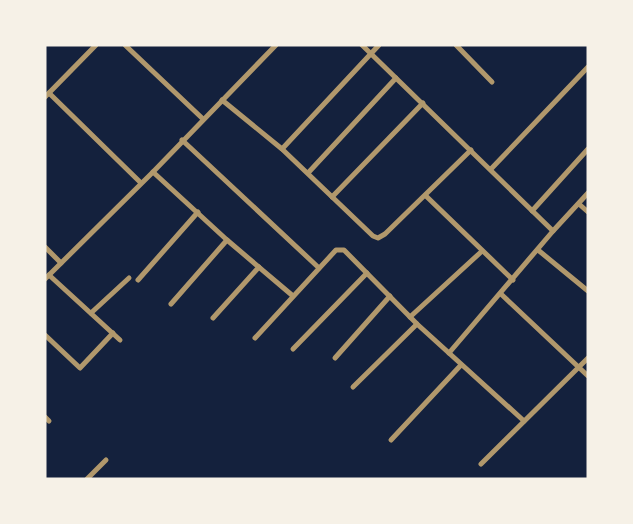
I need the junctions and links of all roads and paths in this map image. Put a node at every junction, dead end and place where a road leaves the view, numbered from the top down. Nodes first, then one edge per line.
1 (96, 45) edge
2 (125, 45) edge
3 (276, 45) edge
4 (362, 45) edge
5 (379, 45) edge
6 (456, 45) edge
7 (371, 53) junction
8 (588, 67) edge
9 (396, 78) junction
10 (492, 82) dead end
11 (47, 95) edge
12 (222, 99) junction
13 (423, 103) junction
14 (202, 119) junction
15 (182, 140) junction
16 (282, 149) junction
17 (588, 149) edge
18 (471, 150) junction
19 (491, 169) junction
20 (153, 172) junction
21 (308, 173) junction
22 (141, 183) junction
23 (588, 193) edge
24 (426, 196) junction
25 (332, 197) junction
26 (579, 204) junction
27 (532, 211) junction
28 (198, 212) junction
29 (588, 212) edge
30 (553, 231) junction
31 (227, 240) junction
32 (45, 247) edge
33 (538, 250) junction
34 (482, 252) junction
35 (61, 263) junction
36 (259, 267) junction
37 (319, 268) junction
38 (367, 273) junction
39 (47, 277) edge
40 (129, 278) dead end
41 (138, 280) dead end
42 (513, 280) junction
43 (588, 291) edge
44 (501, 294) junction
45 (292, 296) junction
46 (390, 296) junction
47 (171, 304) dead end
48 (91, 313) junction
49 (410, 317) junction
50 (213, 318) dead end
51 (417, 324) junction
52 (113, 333) junction
53 (45, 335) edge
54 (255, 339) dead end
55 (120, 340) dead end
56 (293, 349) dead end
57 (449, 353) junction
58 (335, 358) dead end
59 (588, 358) edge
60 (461, 365) junction
61 (578, 368) junction
62 (588, 376) edge
63 (353, 387) dead end
64 (524, 421) junction
65 (392, 440) dead end
66 (106, 460) dead end
67 (481, 464) dead end
68 (87, 479) edge

1 - 11 street
2 - 14 street
3 - 12 street
4 - 7 street
5 - 7 street
6 - 10 street
7 - 9 street
7 - 16 street
8 - 19 street
9 - 13 street
9 - 21 street
11 - 22 street
12 - 14 street
12 - 16 street
13 - 18 street
13 - 25 street
14 - 15 street
15 - 20 street
15 - 37 street
16 - 21 street
17 - 27 street
18 - 19 street
18 - 24 street
19 - 27 street
20 - 22 street
20 - 28 street
21 - 25 street
22 - 35 street
23 - 26 street
24 - 25 street
24 - 34 street
26 - 29 street
26 - 30 street
27 - 30 street
28 - 31 street
28 - 41 street
30 - 33 street
31 - 36 street
31 - 47 street
32 - 35 street
33 - 42 street
33 - 43 street
34 - 42 street
34 - 49 street
35 - 39 street
36 - 45 street
36 - 50 street
37 - 38 street
37 - 45 street
38 - 46 street
38 - 56 street
39 - 48 street
40 - 48 street
42 - 44 street
44 - 57 street
44 - 61 street
45 - 54 street
46 - 49 street
46 - 58 street
48 - 52 street
49 - 51 street
51 - 57 street
51 - 63 street
52 - 53 street
52 - 55 street
57 - 60 street
59 - 61 street
60 - 64 street
60 - 65 street
61 - 62 street
61 - 64 street
64 - 67 street
66 - 68 street

